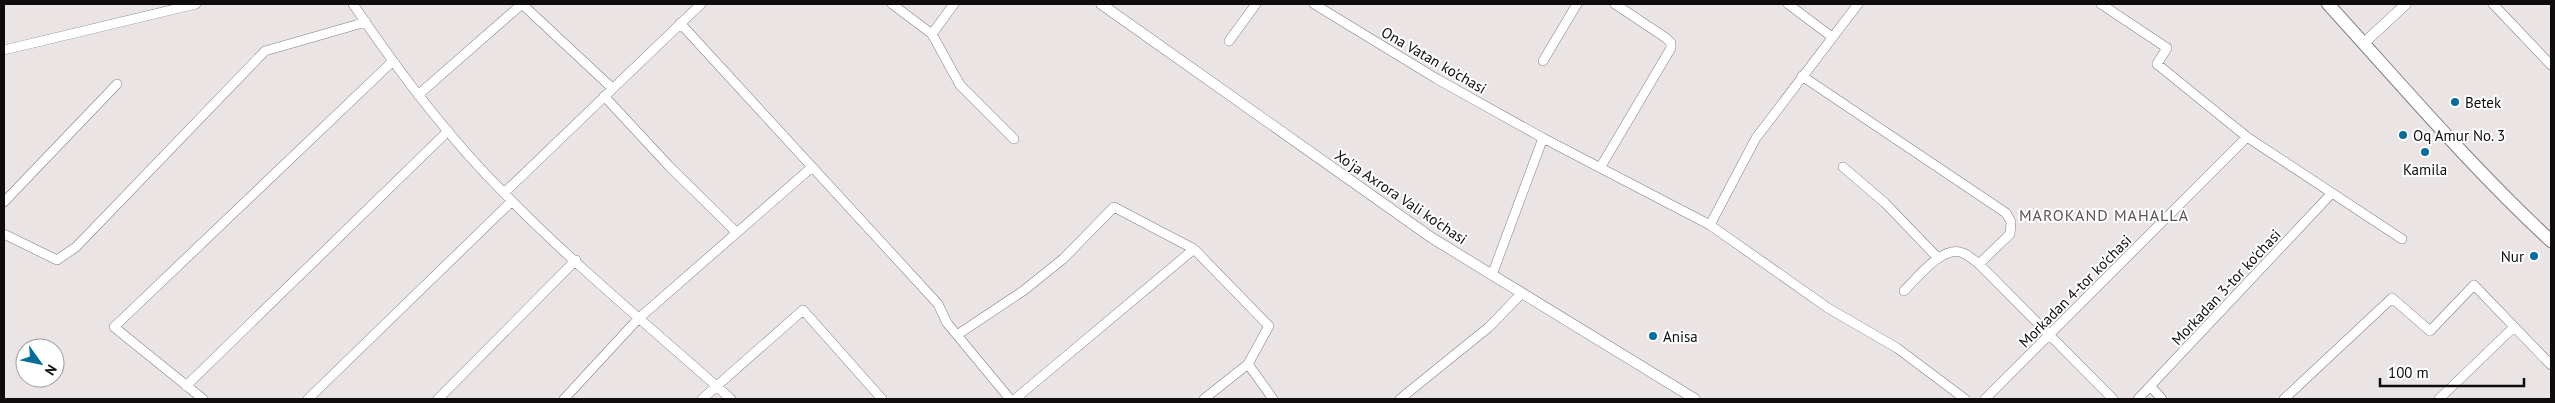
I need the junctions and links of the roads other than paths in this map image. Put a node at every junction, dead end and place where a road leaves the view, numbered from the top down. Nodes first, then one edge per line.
1 (196, 4) edge
2 (353, 4) edge
3 (522, 4) edge
4 (701, 4) edge
5 (892, 4) edge
6 (954, 4) edge
7 (1101, 4) edge
8 (1256, 4) edge
9 (1314, 4) edge
10 (1577, 4) edge
11 (1615, 4) edge
12 (1788, 4) edge
13 (1858, 4) edge
14 (2101, 4) edge
15 (2328, 4) edge
16 (2406, 4) edge
17 (2493, 4) edge
18 (366, 22) junction
19 (680, 23) junction
20 (932, 34) junction
21 (1832, 37) junction
22 (1229, 42) dead end
23 (2364, 44) junction
24 (4, 50) edge
25 (393, 61) junction
26 (1542, 61) dead end
27 (2551, 66) edge
28 (1802, 76) junction
29 (117, 84) dead end
30 (612, 88) junction
31 (418, 95) junction
32 (604, 96) junction
33 (448, 131) junction
34 (2247, 137) junction
35 (1543, 138) junction
36 (1014, 140) dead end
37 (812, 167) junction
38 (1843, 167) dead end
39 (1600, 168) junction
40 (504, 194) junction
41 (2332, 194) junction
42 (512, 201) junction
43 (4, 202) edge
44 (1710, 225) junction
45 (737, 233) junction
46 (4, 234) edge
47 (2402, 238) dead end
48 (2551, 241) edge
49 (1194, 249) junction
50 (1938, 258) junction
51 (576, 260) junction
52 (1979, 264) junction
53 (1492, 275) junction
54 (1904, 291) dead end
55 (1522, 294) junction
56 (638, 319) junction
57 (2514, 327) junction
58 (956, 335) junction
59 (2049, 336) junction
60 (1248, 364) junction
61 (2551, 365) edge
62 (186, 386) junction
63 (716, 386) junction
64 (2151, 387) junction
65 (203, 399) edge
66 (308, 399) edge
67 (438, 399) edge
68 (564, 399) edge
69 (702, 399) edge
70 (731, 399) edge
71 (882, 399) edge
72 (1010, 399) edge
73 (1015, 399) edge
74 (1204, 399) edge
75 (1273, 399) edge
76 (1400, 399) edge
77 (1695, 399) edge
78 (1966, 399) edge
79 (1985, 399) edge
80 (2113, 399) edge
81 (2138, 399) edge
82 (2162, 399) edge
83 (2284, 399) edge
84 (2439, 399) edge

1 - 24 street
2 - 18 street
3 - 30 street
3 - 31 street
4 - 19 street
5 - 20 street
6 - 20 street
7 - 53 street, Xo'ja Axrora Vali ko'chasi
8 - 22 street
9 - 35 street, Ona Vatan ko'chasi
10 - 26 street
11 - 39 street
12 - 21 street
13 - 21 street
14 - 34 street
15 - 23 main road
16 - 23 street
17 - 27 street
18 - 25 street
18 - 46 street
19 - 30 street
19 - 37 street
20 - 36 street
21 - 28 street
23 - 48 main road
25 - 31 street
25 - 62 street
28 - 44 street
28 - 52 street
29 - 43 street
30 - 32 street
31 - 33 street
32 - 40 street
32 - 45 street
33 - 40 street
33 - 62 street
34 - 41 street
34 - 59 street, Morkadan 4-tor ko'chasi
35 - 39 street, Ona Vatan ko'chasi
35 - 53 street
37 - 45 street
37 - 58 street
38 - 50 street
39 - 44 street, Ona Vatan ko'chasi
40 - 42 street
41 - 47 street
41 - 64 street, Morkadan 3-tor ko'chasi
42 - 51 street
42 - 66 street
44 - 78 street, Ona Vatan ko'chasi
45 - 56 street
49 - 58 street
49 - 60 street
49 - 73 street
50 - 52 street
50 - 54 street
51 - 56 street
51 - 67 street
52 - 59 street
53 - 55 street, Xo'ja Axrora Vali ko'chasi
55 - 76 street
55 - 77 street, Xo'ja Axrora Vali ko'chasi
56 - 63 street
56 - 68 street
57 - 61 street
57 - 83 street
57 - 84 street
58 - 72 street
59 - 79 street, Morkadan 4-tor ko'chasi
59 - 80 street
60 - 74 street
60 - 75 street
62 - 65 street
63 - 69 street
63 - 70 street
63 - 71 street
64 - 81 street, Morkadan 3-tor ko'chasi
64 - 82 street

